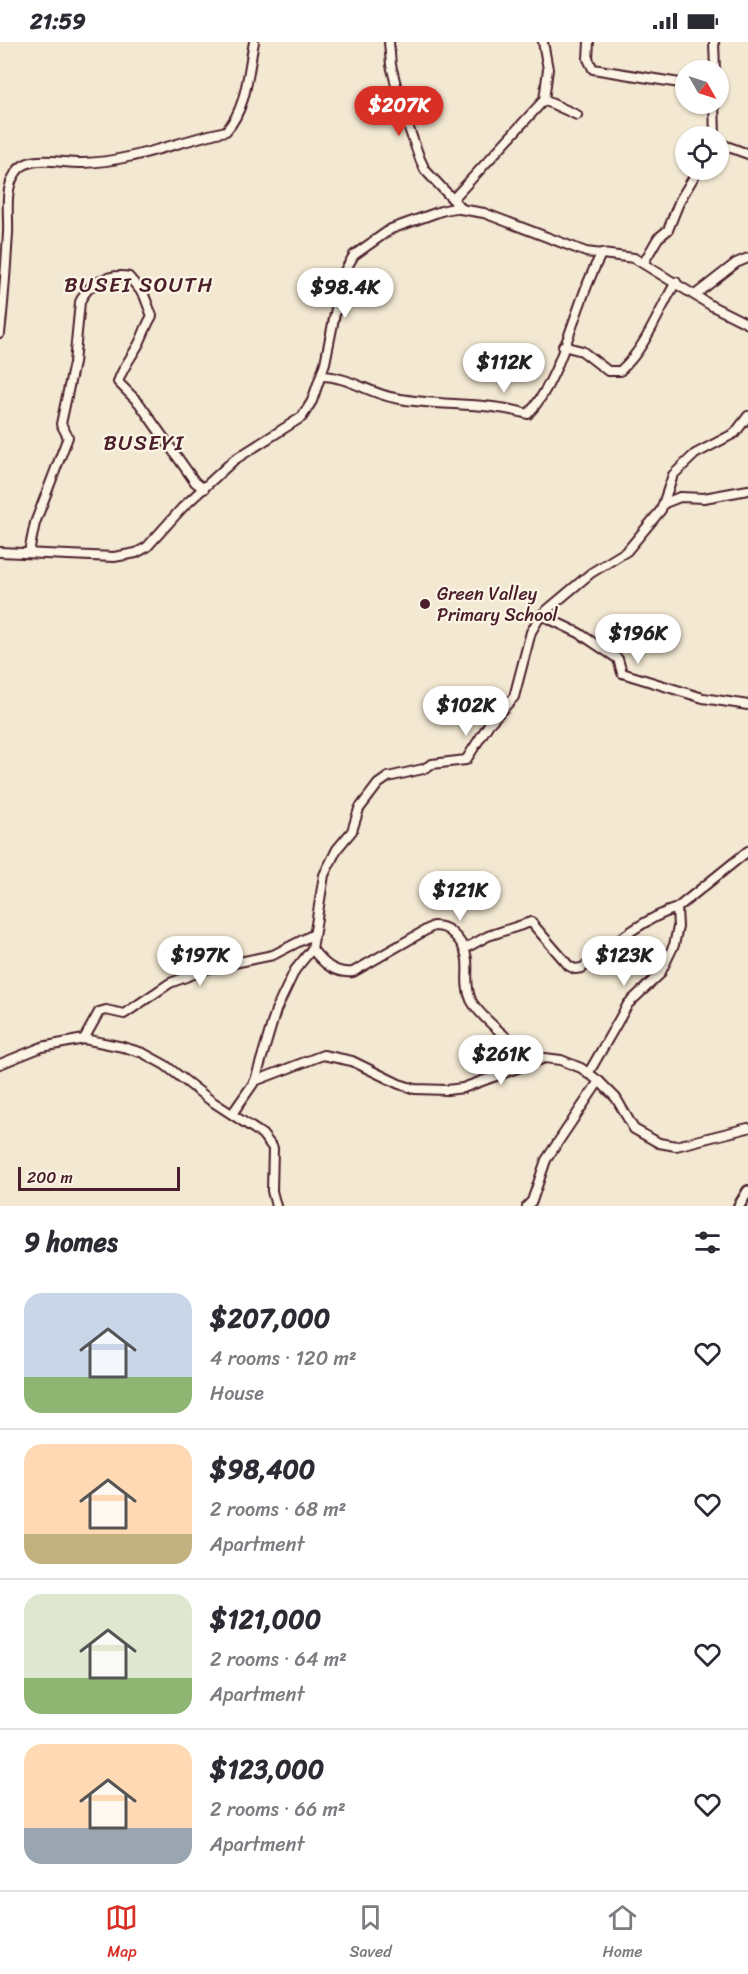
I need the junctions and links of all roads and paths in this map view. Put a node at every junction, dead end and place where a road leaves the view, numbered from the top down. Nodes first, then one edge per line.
1 (254, 42) edge
2 (389, 42) edge
3 (543, 42) edge
4 (589, 42) edge
5 (714, 42) edge
6 (715, 60) edge
7 (675, 82) edge
8 (544, 100) junction
9 (577, 115) dead end
10 (729, 147) edge
11 (748, 154) edge
12 (692, 180) edge
13 (453, 199) junction
14 (462, 209) junction
15 (602, 253) junction
16 (748, 258) edge
17 (644, 262) junction
18 (676, 282) junction
19 (695, 295) junction
20 (748, 324) edge
21 (0, 333) edge
22 (563, 346) junction
23 (321, 376) junction
24 (748, 416) edge
25 (204, 489) junction
26 (748, 490) edge
27 (665, 503) junction
28 (0, 552) edge
29 (29, 552) junction
30 (541, 615) junction
31 (748, 705) edge
32 (748, 851) edge
33 (677, 909) junction
34 (314, 934) junction
35 (464, 948) junction
36 (312, 949) junction
37 (84, 1039) junction
38 (536, 1060) junction
39 (0, 1064) edge
40 (588, 1074) junction
41 (255, 1081) junction
42 (599, 1081) junction
43 (232, 1114) junction
44 (748, 1128) edge
45 (748, 1191) edge
46 (276, 1206) edge
47 (527, 1206) edge
48 (740, 1206) edge

1 - 21 street
2 - 13 street
3 - 8 street
4 - 7 street
5 - 6 street
8 - 9 street
8 - 13 street
10 - 11 street
12 - 17 street
13 - 14 street
14 - 15 street
14 - 23 street
15 - 17 street
15 - 22 street
16 - 19 street
17 - 18 street
18 - 19 street
18 - 22 street
19 - 20 street
22 - 23 street
23 - 25 street
24 - 27 street
25 - 29 street
25 - 29 street
26 - 27 street
27 - 30 street
28 - 29 street
30 - 31 street
30 - 34 street
32 - 33 street
33 - 35 street
33 - 40 street
34 - 36 street
34 - 37 street
35 - 36 street
35 - 38 street
36 - 41 street
37 - 39 street
37 - 43 street
38 - 40 street
38 - 41 street
40 - 42 street
41 - 43 street
42 - 44 street
42 - 47 street
43 - 46 street
45 - 48 main road

